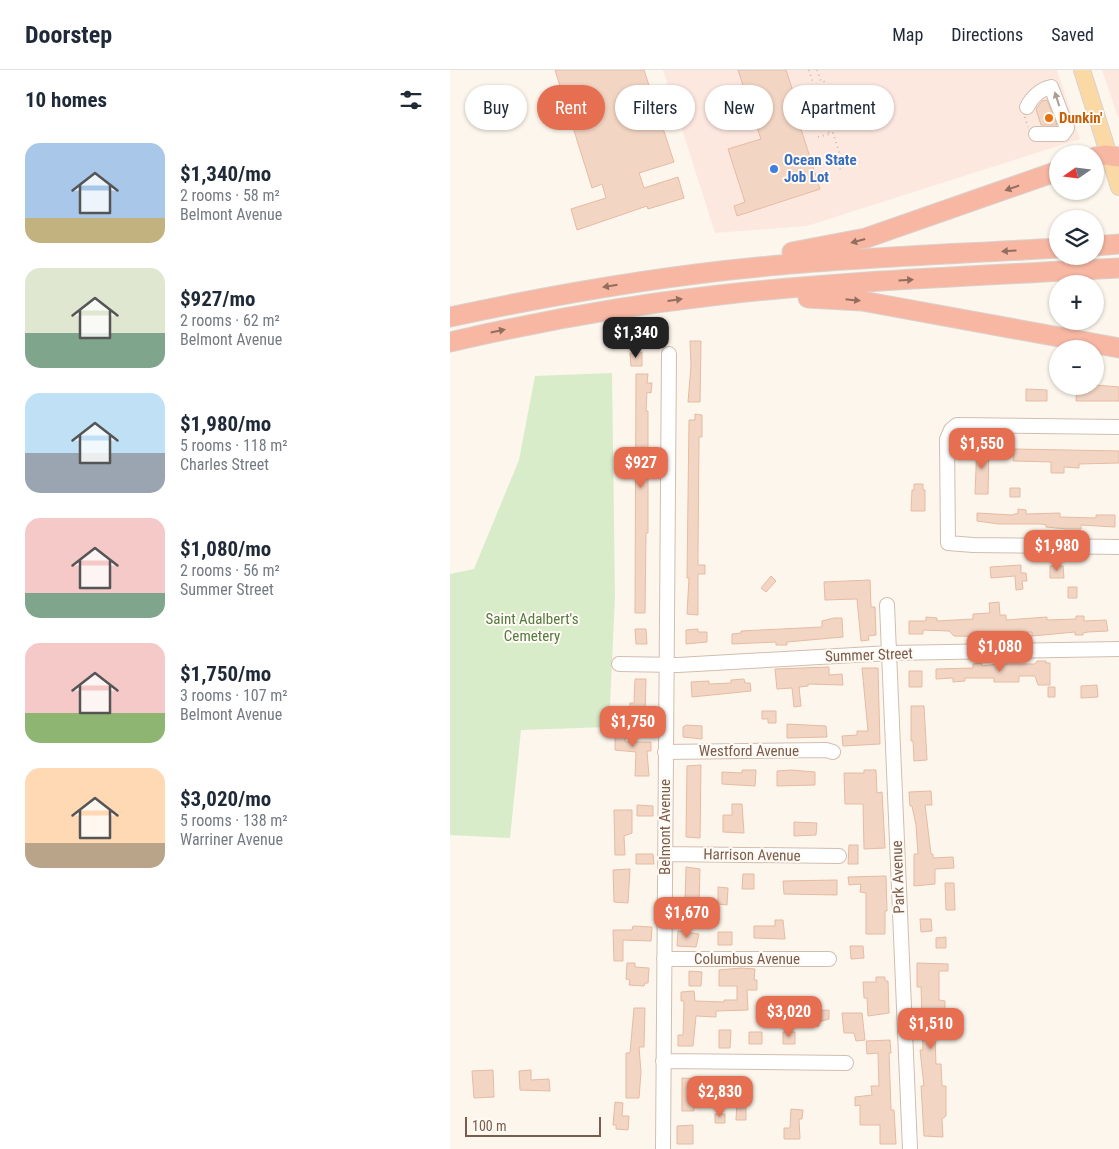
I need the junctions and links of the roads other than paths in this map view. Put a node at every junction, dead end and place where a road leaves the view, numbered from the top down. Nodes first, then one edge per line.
1 (1082, 70) edge
2 (1025, 108) road end
3 (1032, 131) road end
4 (1108, 156) edge
5 (1049, 175) edge
6 (1119, 187) edge
7 (1049, 249) edge
8 (1119, 268) edge
9 (711, 272) junction
10 (770, 290) junction
11 (450, 318) edge
12 (450, 342) edge
13 (1119, 348) edge
14 (669, 354) dead end
15 (1119, 427) edge
16 (1119, 547) edge
17 (887, 605) dead end
18 (1119, 650) edge
19 (890, 653) junction
20 (619, 664) dead end
21 (666, 664) junction
22 (665, 752) junction
23 (833, 752) dead end
24 (665, 854) junction
25 (839, 856) dead end
26 (664, 959) junction
27 (829, 959) dead end
28 (663, 1061) junction
29 (846, 1063) dead end
30 (663, 1149) edge
31 (910, 1149) edge

1 - 4 main road
3 -> 2 street
4 - 6 main road
5 -> 9 highway
7 -> 9 highway
10 -> 8 highway
9 -> 11 highway
12 -> 10 highway
10 -> 13 highway
14 - 21 street, Belmont Avenue
15 - 16 street
17 - 19 street, Park Avenue
18 - 19 street, Summer Street
19 - 21 street, Summer Street
19 - 31 street, Park Avenue
20 - 21 street, Summer Street
21 - 22 street, Belmont Avenue
22 - 23 street, Westford Avenue
22 - 24 street, Belmont Avenue
24 - 25 street, Harrison Avenue
24 - 26 street, Belmont Avenue
26 - 27 street, Columbus Avenue
26 - 28 street, Belmont Avenue
28 - 29 street
28 - 30 street, Belmont Avenue

